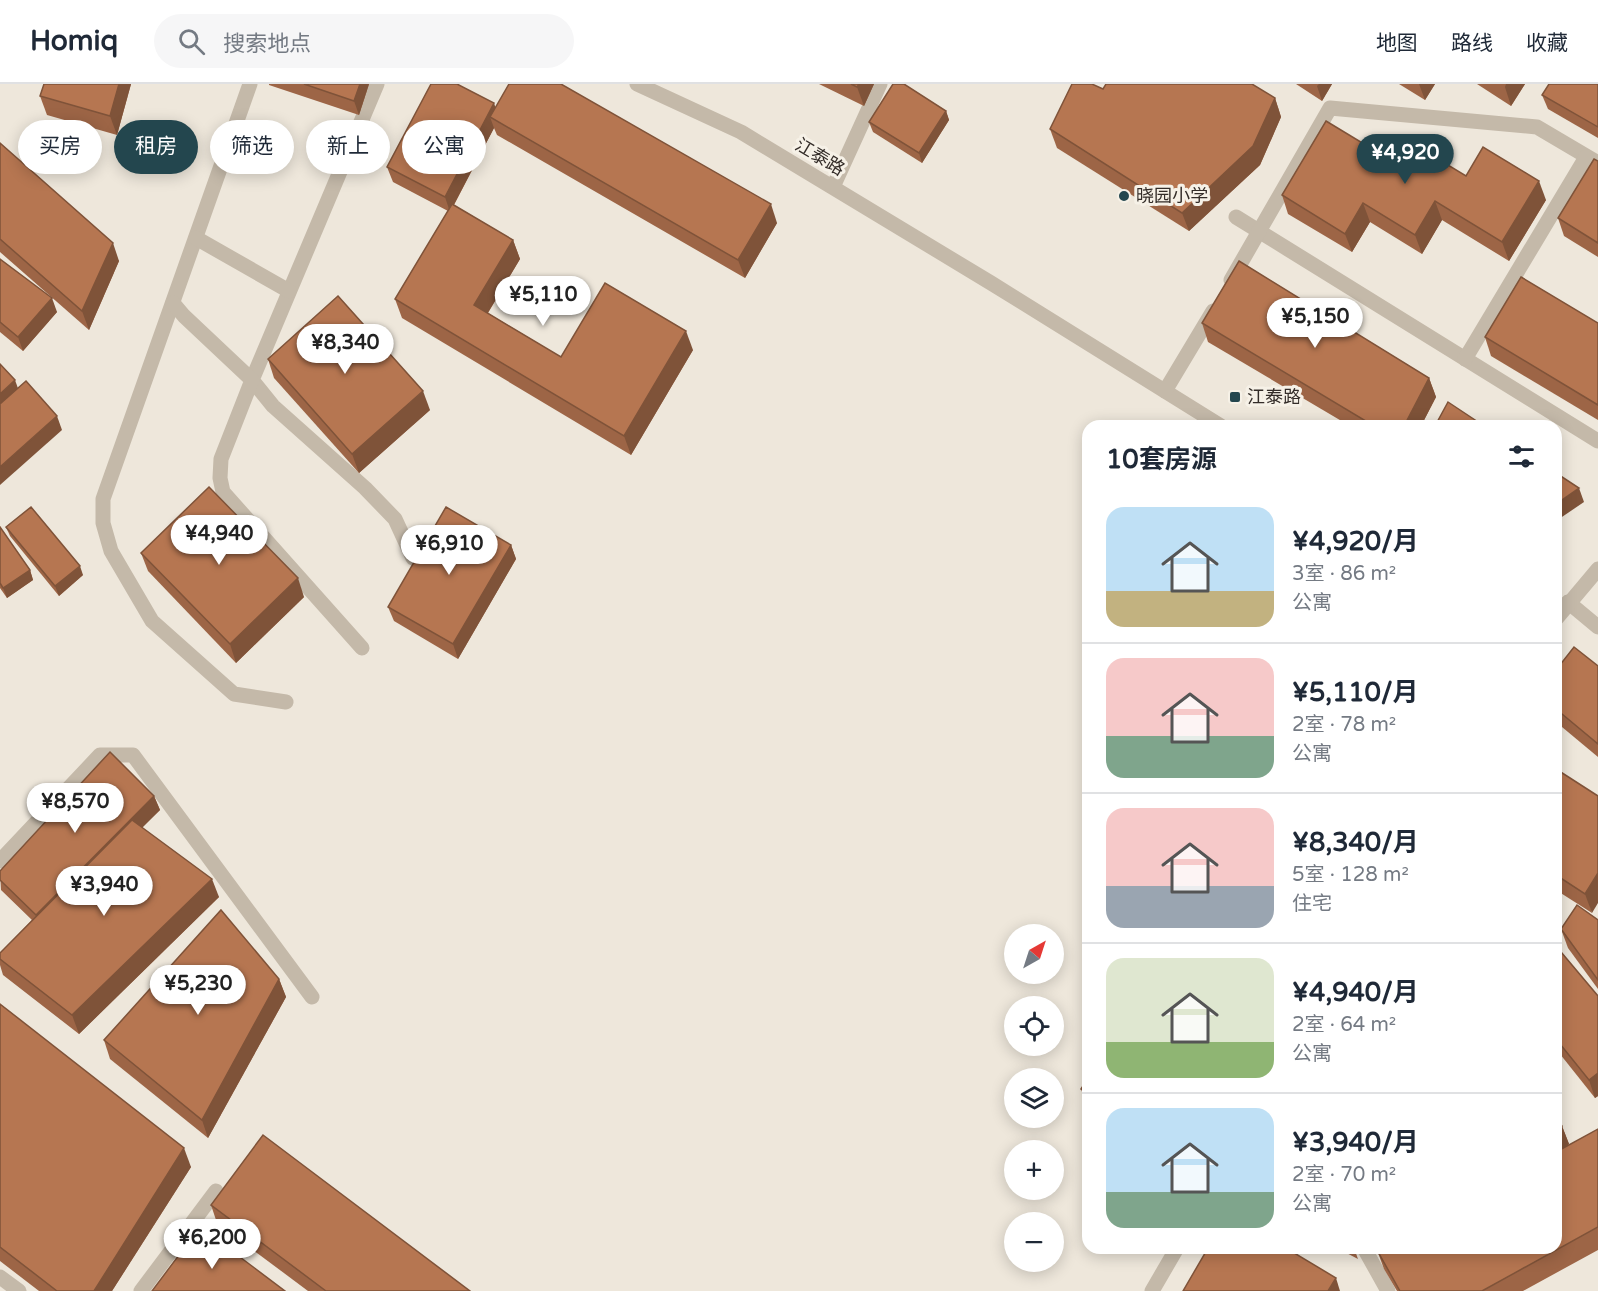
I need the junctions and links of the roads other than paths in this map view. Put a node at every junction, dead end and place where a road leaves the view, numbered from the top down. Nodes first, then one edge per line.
1 (250, 84) edge
2 (377, 84) edge
3 (637, 84) edge
4 (880, 84) edge
5 (1592, 160) edge
6 (832, 187) junction
7 (1236, 218) dead end
8 (1260, 232) junction
9 (196, 238) junction
10 (289, 291) junction
11 (173, 303) junction
12 (1465, 359) junction
13 (252, 380) junction
14 (1165, 391) junction
15 (1211, 420) edge
16 (1598, 441) edge
17 (413, 558) edge
18 (1598, 569) edge
19 (1568, 602) junction
20 (1562, 610) edge
21 (1598, 627) edge
22 (362, 648) dead end
23 (286, 702) dead end
24 (0, 861) edge
25 (312, 997) dead end
26 (216, 1191) dead end
27 (1174, 1254) edge
28 (1367, 1254) edge
29 (0, 1277) edge
30 (19, 1291) edge
31 (141, 1291) edge
32 (1152, 1291) edge
33 (1388, 1291) edge

1 - 9 street
2 - 10 street
3 - 6 street, 江泰路
4 - 6 street
5 - 8 street
5 - 12 street
6 - 14 street, 江泰路
7 - 8 street
8 - 12 street
8 - 14 street
9 - 10 street
9 - 11 street
10 - 13 street
11 - 13 street
11 - 23 street
12 - 16 street
13 - 17 street
13 - 22 street
14 - 15 street, 江泰路
18 - 19 street
19 - 20 street
19 - 21 street
24 - 25 street
26 - 31 street
27 - 32 street
28 - 33 street
29 - 30 street

